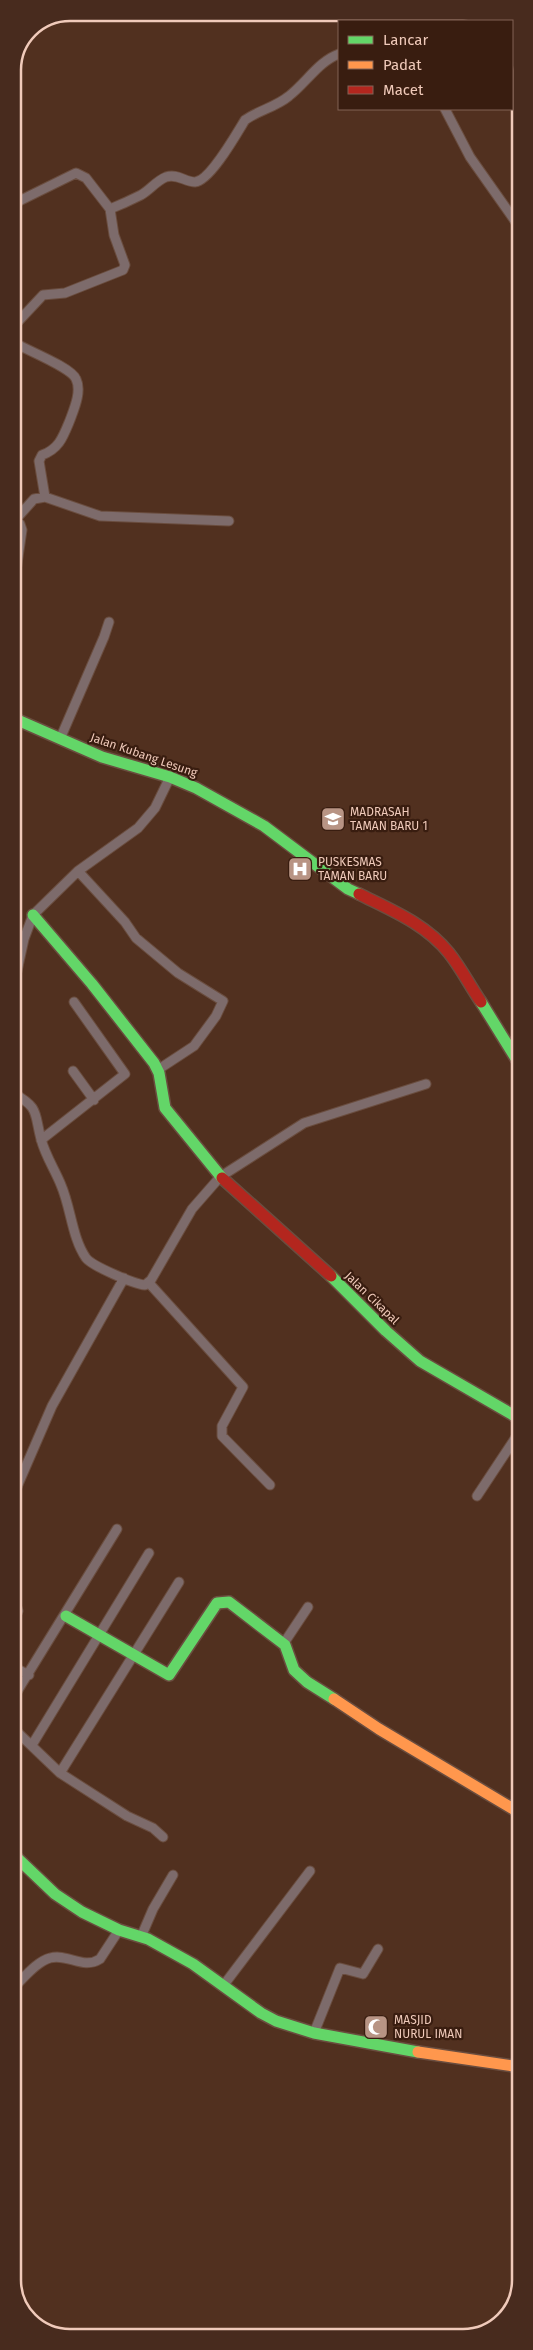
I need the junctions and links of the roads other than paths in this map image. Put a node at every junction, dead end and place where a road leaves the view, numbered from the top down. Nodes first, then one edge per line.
1 (338, 55) edge
2 (446, 110) edge
3 (21, 200) edge
4 (110, 210) junction
5 (512, 217) edge
6 (21, 318) edge
7 (21, 346) edge
8 (45, 497) junction
9 (21, 511) edge
10 (229, 521) dead end
11 (108, 622) dead end
12 (21, 722) edge
13 (60, 739) junction
14 (170, 777) junction
15 (78, 871) junction
16 (33, 915) junction
17 (21, 953) edge
18 (74, 1002) dead end
19 (512, 1045) edge
20 (159, 1069) junction
21 (73, 1071) dead end
22 (426, 1084) dead end
23 (21, 1098) edge
24 (94, 1100) junction
25 (41, 1140) junction
26 (220, 1177) junction
27 (124, 1278) junction
28 (149, 1283) junction
29 (512, 1414) edge
30 (512, 1443) edge
31 (21, 1478) edge
32 (270, 1485) dead end
33 (477, 1496) dead end
34 (117, 1529) dead end
35 (149, 1552) dead end
36 (179, 1582) dead end
37 (308, 1607) dead end
38 (66, 1616) junction
39 (99, 1636) junction
40 (284, 1644) junction
41 (134, 1656) junction
42 (21, 1670) edge
43 (29, 1674) junction
44 (21, 1686) edge
45 (21, 1735) edge
46 (32, 1745) junction
47 (60, 1772) junction
48 (512, 1808) edge
49 (163, 1837) dead end
50 (21, 1862) edge
51 (310, 1871) dead end
52 (173, 1875) dead end
53 (119, 1930) junction
54 (141, 1937) junction
55 (378, 1949) dead end
56 (21, 1981) edge
57 (223, 1986) junction
58 (314, 2034) junction
59 (512, 2067) edge

1 - 4 street
2 - 5 street
3 - 4 street
4 - 6 street
7 - 8 street
8 - 9 street
8 - 10 street
11 - 13 street
12 - 13 street, Jalan Kubang Lesung
13 - 14 street, Jalan Kubang Lesung
14 - 15 street
14 - 19 street, Jalan Kubang Lesung
15 - 16 street
15 - 20 street
16 - 17 street
16 - 20 street
18 - 24 street
20 - 26 street, Jalan Cikapal
21 - 24 street
22 - 26 street
23 - 25 street
24 - 25 street
25 - 27 street
26 - 28 street
26 - 29 street, Jalan Cikapal
27 - 28 street
27 - 31 street
28 - 32 street
30 - 33 street
34 - 38 street
35 - 39 street
36 - 41 street
37 - 40 street
38 - 39 street
38 - 43 street
39 - 41 street
39 - 46 street
40 - 41 street
40 - 48 street
41 - 47 street
42 - 43 street
43 - 44 street
45 - 46 street
46 - 47 street
47 - 49 street
50 - 53 street
51 - 57 street
52 - 54 street
53 - 54 street
53 - 56 street
54 - 57 street
55 - 58 street
57 - 58 street
58 - 59 street

